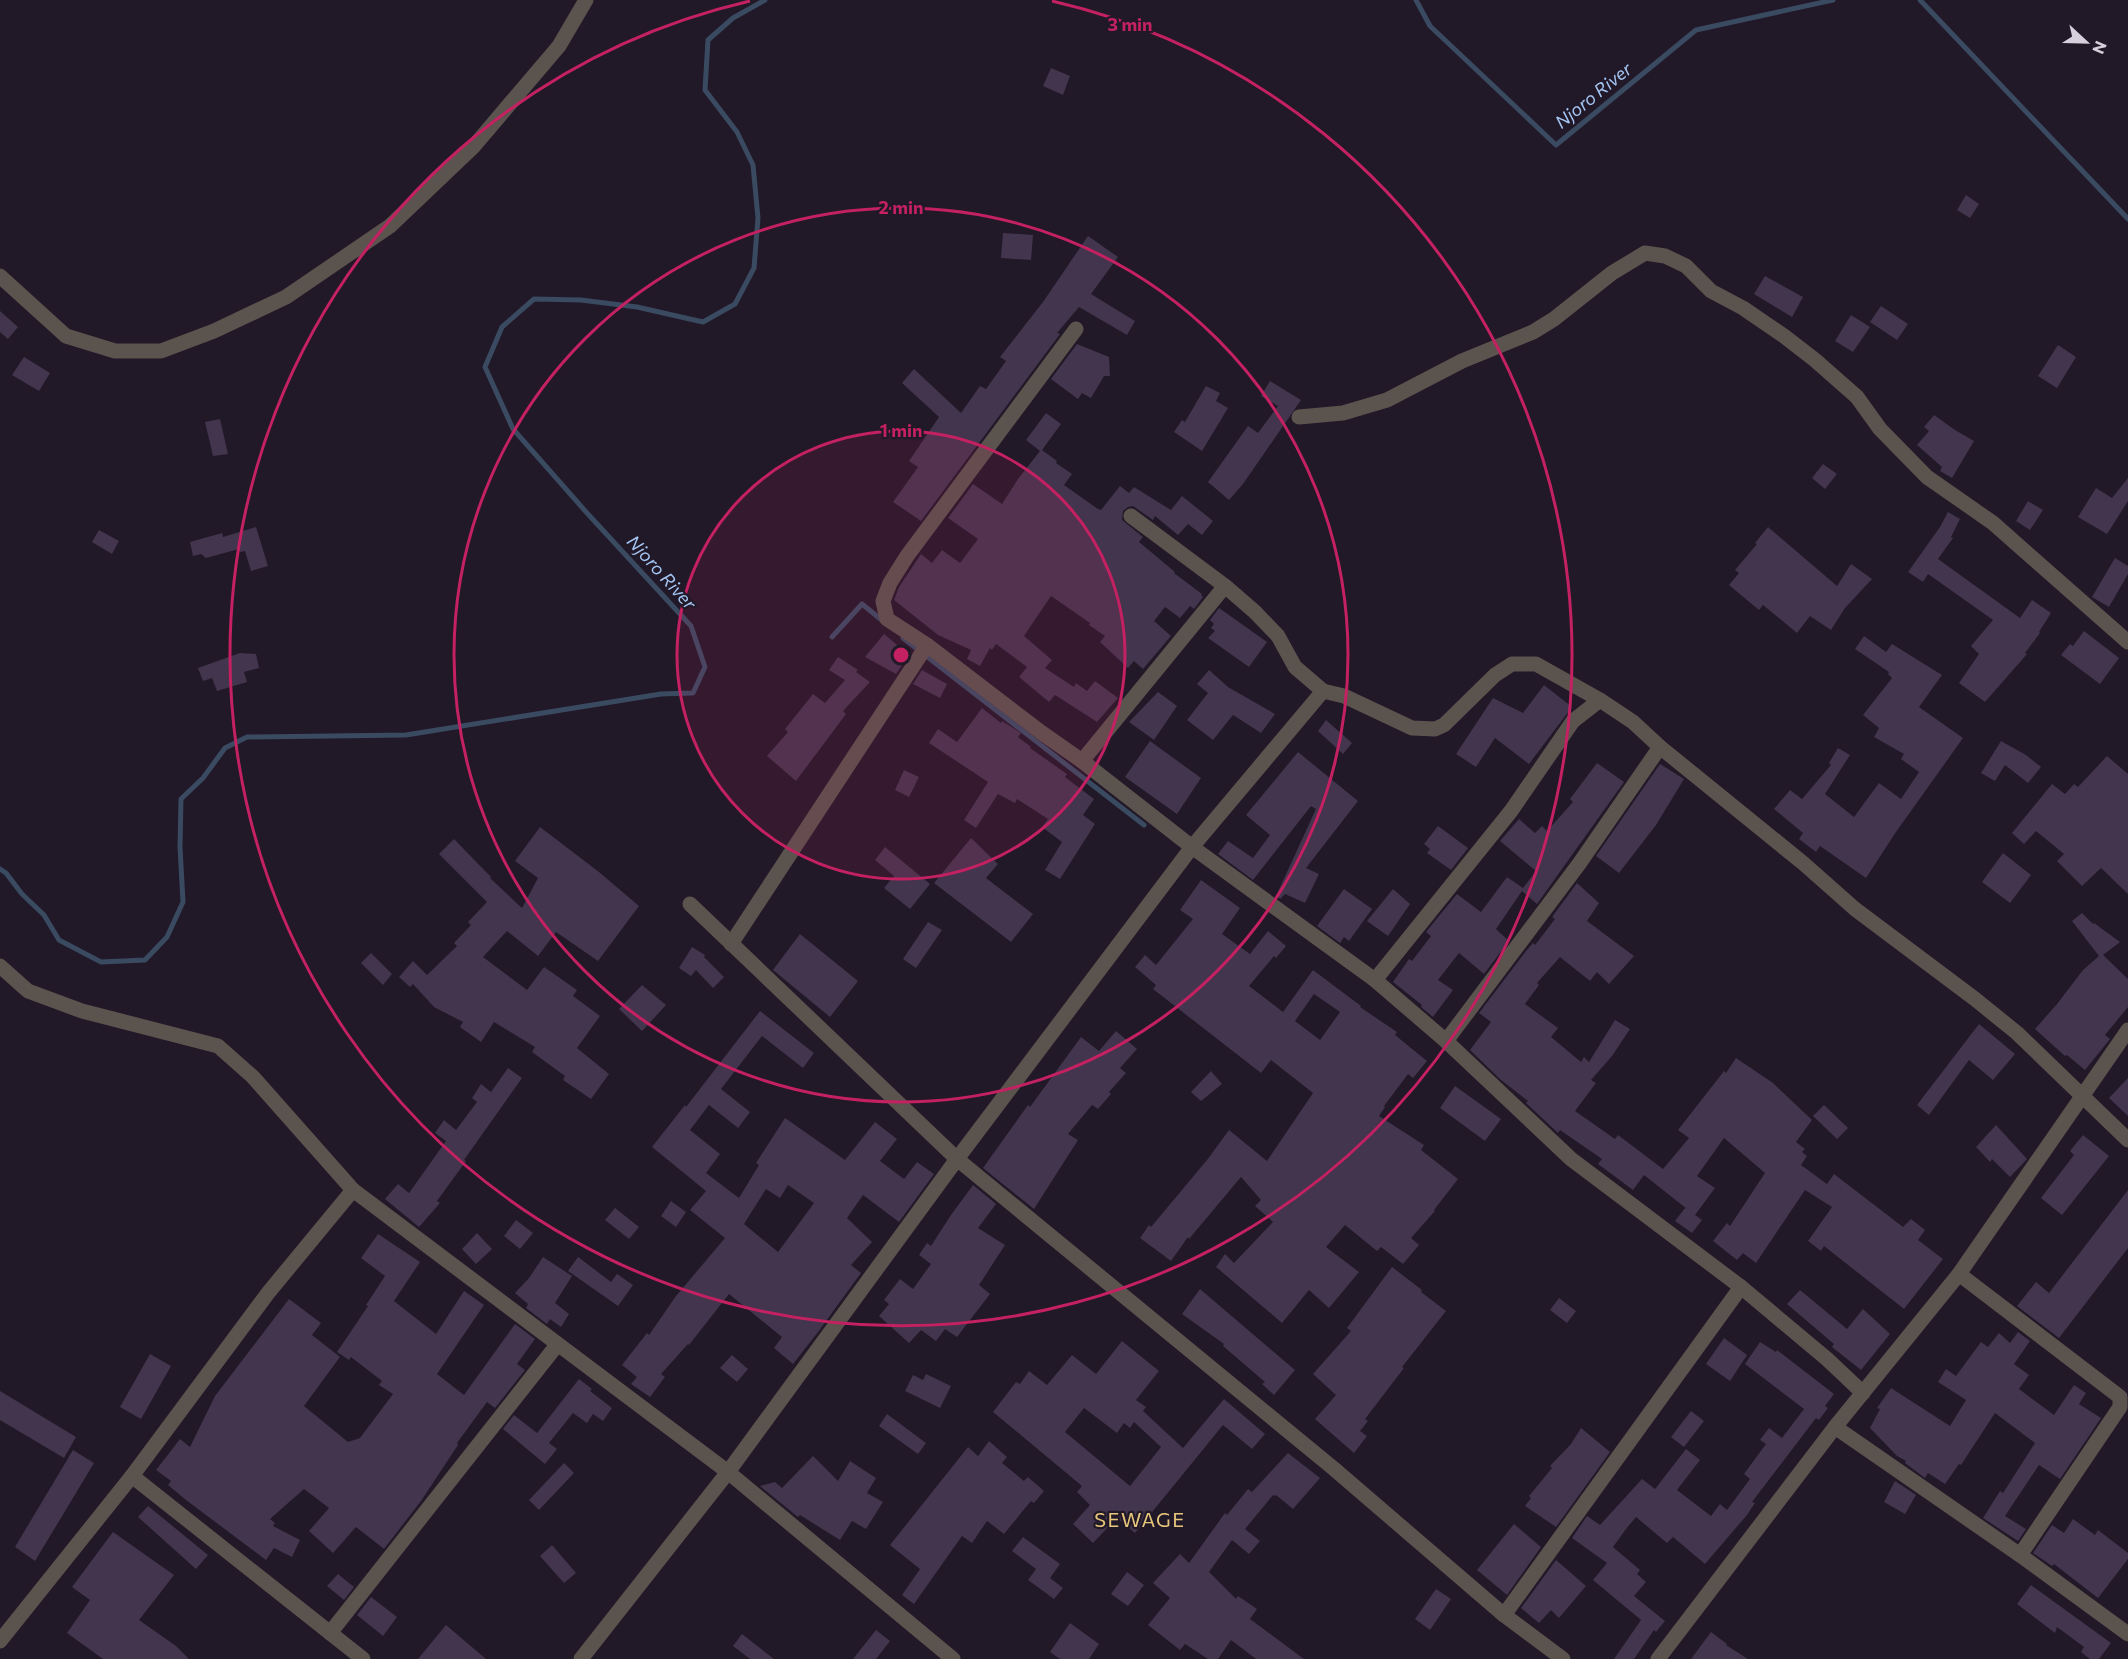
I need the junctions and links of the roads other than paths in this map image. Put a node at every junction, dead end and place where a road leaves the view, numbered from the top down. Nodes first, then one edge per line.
1 (586, 0) edge
2 (0, 276) edge
3 (1076, 329) dead end
4 (1299, 417) dead end
5 (1131, 516) dead end
6 (1225, 586) junction
7 (2128, 642) edge
8 (927, 645) junction
9 (1323, 691) junction
10 (1600, 700) junction
11 (1660, 747) junction
12 (1083, 761) junction
13 (1192, 847) junction
14 (690, 904) dead end
15 (731, 944) junction
16 (0, 966) edge
17 (1375, 980) junction
18 (2128, 1030) edge
19 (1446, 1041) junction
20 (2083, 1097) junction
21 (2128, 1140) edge
22 (957, 1159) junction
23 (353, 1190) junction
24 (1959, 1274) junction
25 (1741, 1287) junction
26 (557, 1345) junction
27 (1863, 1393) junction
28 (1835, 1427) junction
29 (728, 1472) junction
30 (132, 1476) junction
31 (2020, 1555) junction
32 (1504, 1616) junction
33 (6, 1621) edge
34 (330, 1633) junction
35 (2128, 1634) edge
36 (0, 1641) edge
37 (363, 1659) edge
38 (581, 1659) edge
39 (953, 1659) edge
40 (1563, 1659) edge
41 (1658, 1659) edge

1 - 2 street
3 - 8 street
4 - 7 street
5 - 6 street
6 - 9 street
6 - 12 street
8 - 12 street
8 - 15 street
9 - 10 street
9 - 13 street
10 - 11 street
10 - 17 street
11 - 19 street
11 - 20 street
12 - 13 street
13 - 17 street
13 - 22 street
14 - 15 street
15 - 22 street
16 - 23 street
17 - 19 street
18 - 20 street
19 - 25 street
20 - 21 street
20 - 24 street
22 - 29 street
22 - 32 street
23 - 26 street
23 - 30 street
24 - 27 street
24 - 31 street
25 - 27 street
25 - 32 street
26 - 29 street
26 - 34 street
27 - 28 street
28 - 31 street
28 - 41 street
29 - 38 street
29 - 39 street
30 - 33 street
30 - 34 street
31 - 35 street
32 - 40 street
33 - 36 street
34 - 37 street

